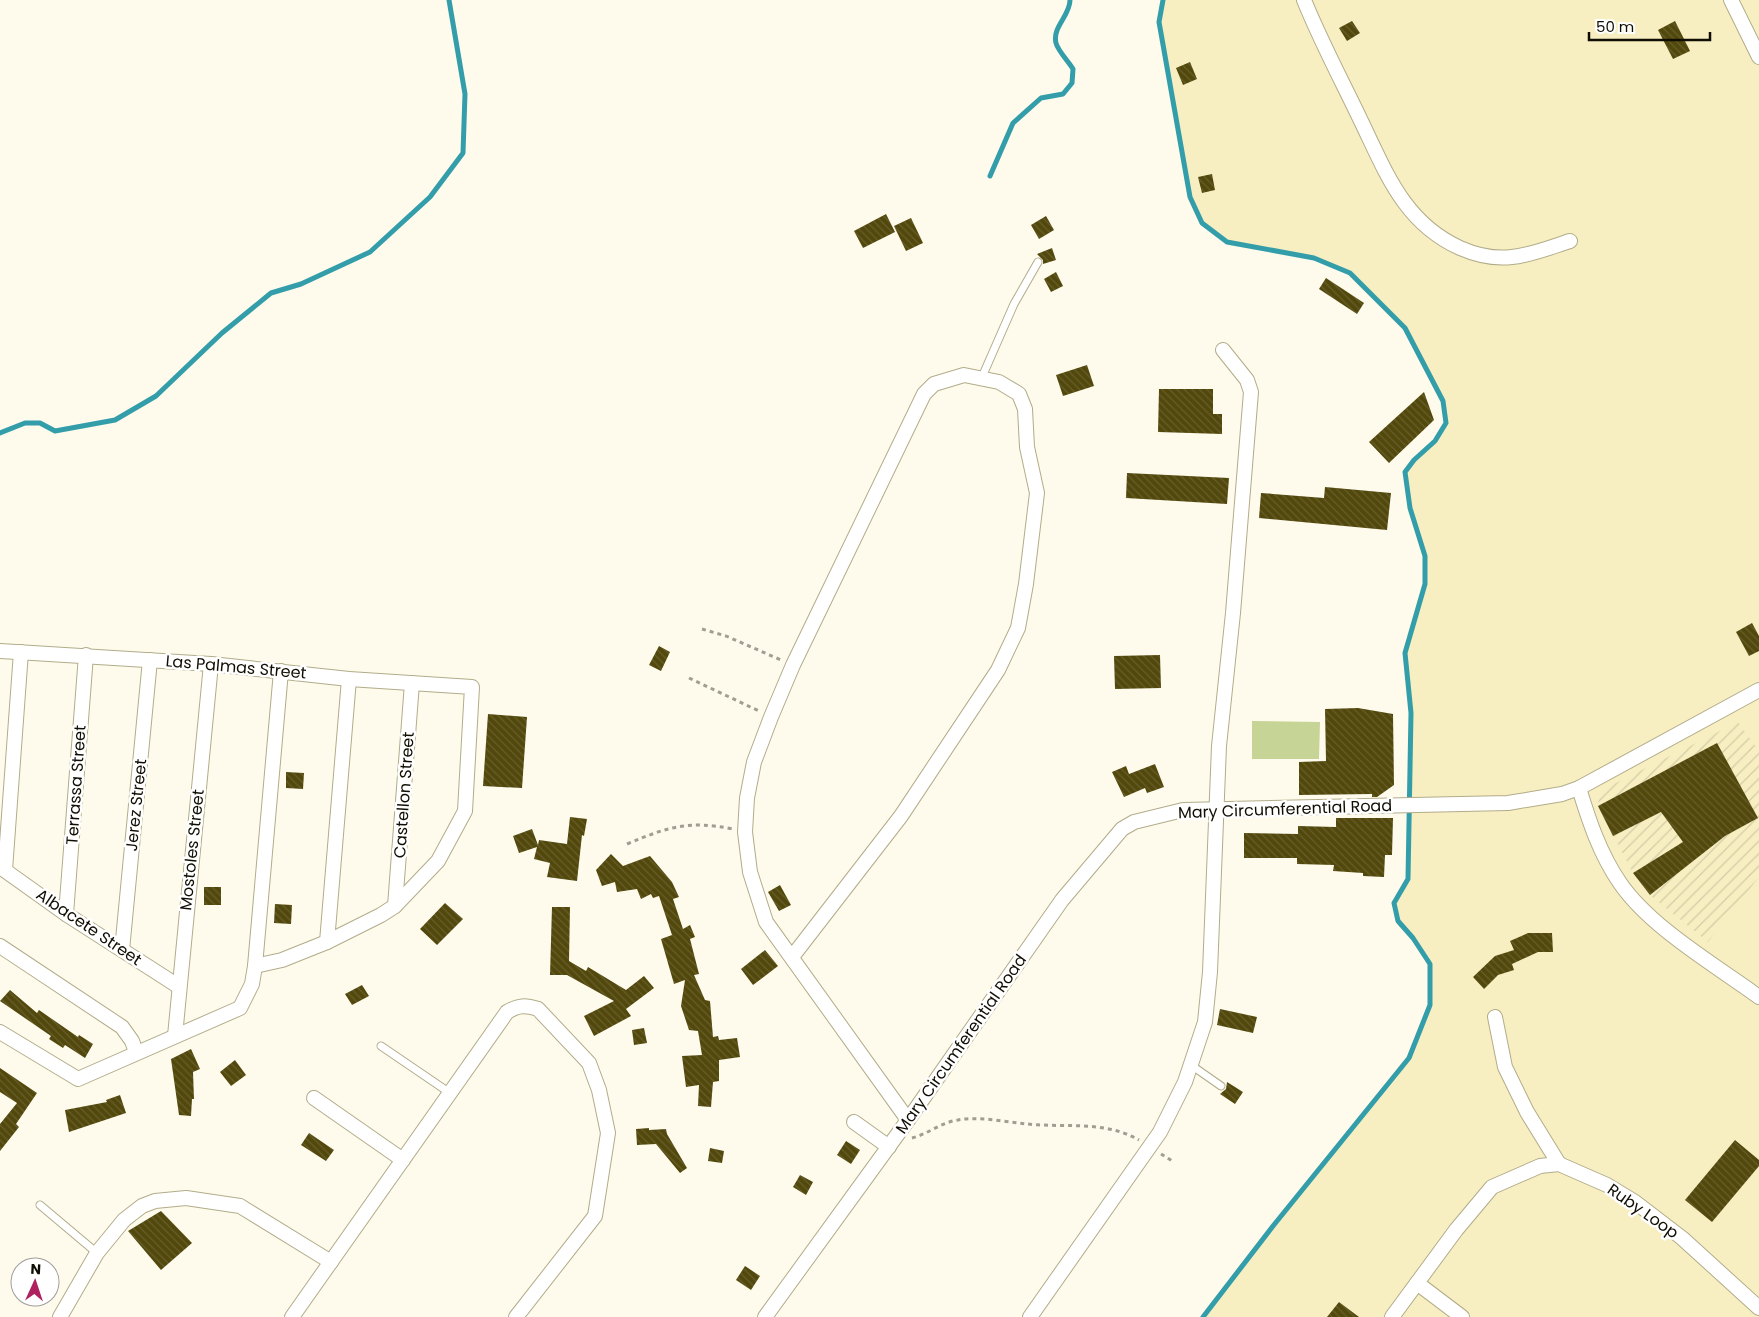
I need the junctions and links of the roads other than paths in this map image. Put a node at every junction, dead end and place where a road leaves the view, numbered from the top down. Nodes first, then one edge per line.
1 (1304, 0) edge
2 (1731, 0) edge
3 (1759, 57) edge
4 (1570, 241) dead end
5 (1038, 262) dead end
6 (1223, 350) dead end
7 (982, 377) junction
8 (0, 651) edge
9 (21, 652) junction
10 (86, 655) junction
11 (150, 660) junction
12 (211, 664) junction
13 (281, 671) junction
14 (348, 679) junction
15 (412, 683) junction
16 (1759, 690) edge
17 (1579, 788) junction
18 (1217, 808) junction
19 (3, 869) edge
20 (395, 906) junction
21 (66, 914) junction
22 (327, 942) junction
23 (0, 946) edge
24 (122, 950) junction
25 (792, 957) junction
26 (255, 966) junction
27 (178, 986) junction
28 (1759, 997) edge
29 (1495, 1017) dead end
30 (0, 1032) edge
31 (175, 1036) junction
32 (381, 1046) dead end
33 (136, 1052) junction
34 (1191, 1065) junction
35 (1221, 1086) dead end
36 (450, 1093) junction
37 (314, 1098) dead end
38 (908, 1120) junction
39 (854, 1122) dead end
40 (893, 1142) junction
41 (403, 1160) junction
42 (1559, 1164) junction
43 (40, 1205) dead end
44 (97, 1253) junction
45 (331, 1262) junction
46 (1417, 1283) junction
47 (1759, 1308) edge
48 (60, 1317) edge
49 (292, 1317) edge
50 (516, 1317) edge
51 (766, 1317) edge
52 (1030, 1317) edge
53 (1392, 1317) edge
54 (1462, 1317) edge

1 - 4 street
2 - 3 street
5 - 7 lane
6 - 18 street
7 - 25 street
7 - 25 street
8 - 9 street, Las Palmas Street
9 - 10 street, Las Palmas Street
9 - 19 street
10 - 11 street, Las Palmas Street
10 - 21 street, Terrassa Street
11 - 12 street, Las Palmas Street
11 - 24 street, Jerez Street
12 - 13 street, Las Palmas Street
12 - 27 street, Mostoles Street
13 - 14 street, Las Palmas Street
13 - 26 street
14 - 15 street, Las Palmas Street
14 - 22 street
15 - 20 street, Castellon Street
15 - 20 street, Las Palmas Street
16 - 17 street, Mary Circumferential Road
17 - 18 street, Mary Circumferential Road
17 - 28 street
18 - 34 street
18 - 38 street, Mary Circumferential Road
19 - 21 street, Albacete Street
20 - 22 street
21 - 24 street, Albacete Street
22 - 26 street
23 - 33 street
24 - 27 street, Albacete Street
25 - 38 street
26 - 31 street
27 - 31 street, Mostoles Street
29 - 42 street
30 - 33 street
31 - 33 street
32 - 36 lane
34 - 35 lane
34 - 52 street
36 - 41 street
36 - 50 street
37 - 41 street
38 - 40 street, Mary Circumferential Road
39 - 40 street
40 - 51 street, Mary Circumferential Road
41 - 45 street
42 - 46 street
42 - 47 street, Ruby Loop
43 - 44 lane
44 - 45 street
44 - 48 street
45 - 49 street
46 - 53 street
46 - 54 street

